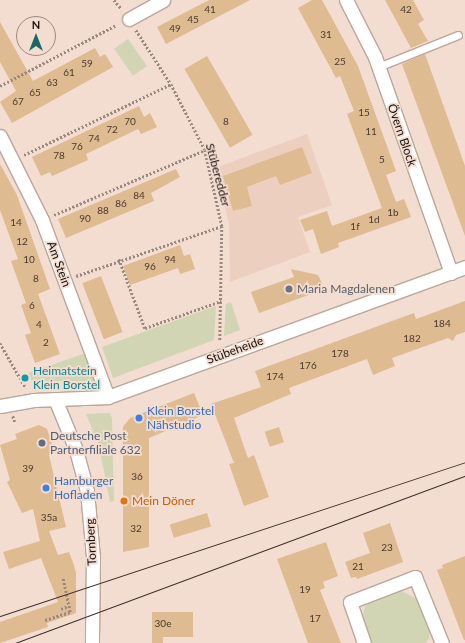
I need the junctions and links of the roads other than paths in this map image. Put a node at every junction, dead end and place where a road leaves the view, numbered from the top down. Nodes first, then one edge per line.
1 (164, 0) edge
2 (346, 0) edge
3 (129, 19) road end
4 (458, 35) dead end
5 (378, 67) junction
6 (0, 136) edge
7 (465, 267) edge
8 (451, 273) junction
9 (108, 397) junction
10 (55, 398) junction
11 (0, 406) edge
12 (92, 643) edge
13 (364, 643) edge
14 (442, 643) edge

1 - 3 street
2 - 5 street, Övern Block
4 - 5 lane
5 - 8 street, Övern Block
6 - 9 street, Am Stein
7 - 8 street, Stübeheide
8 - 9 street, Stübeheide
9 - 10 street, Stübeheide
10 - 11 street, Stübeheide
10 - 12 street, Tornberg
13 - 14 street

